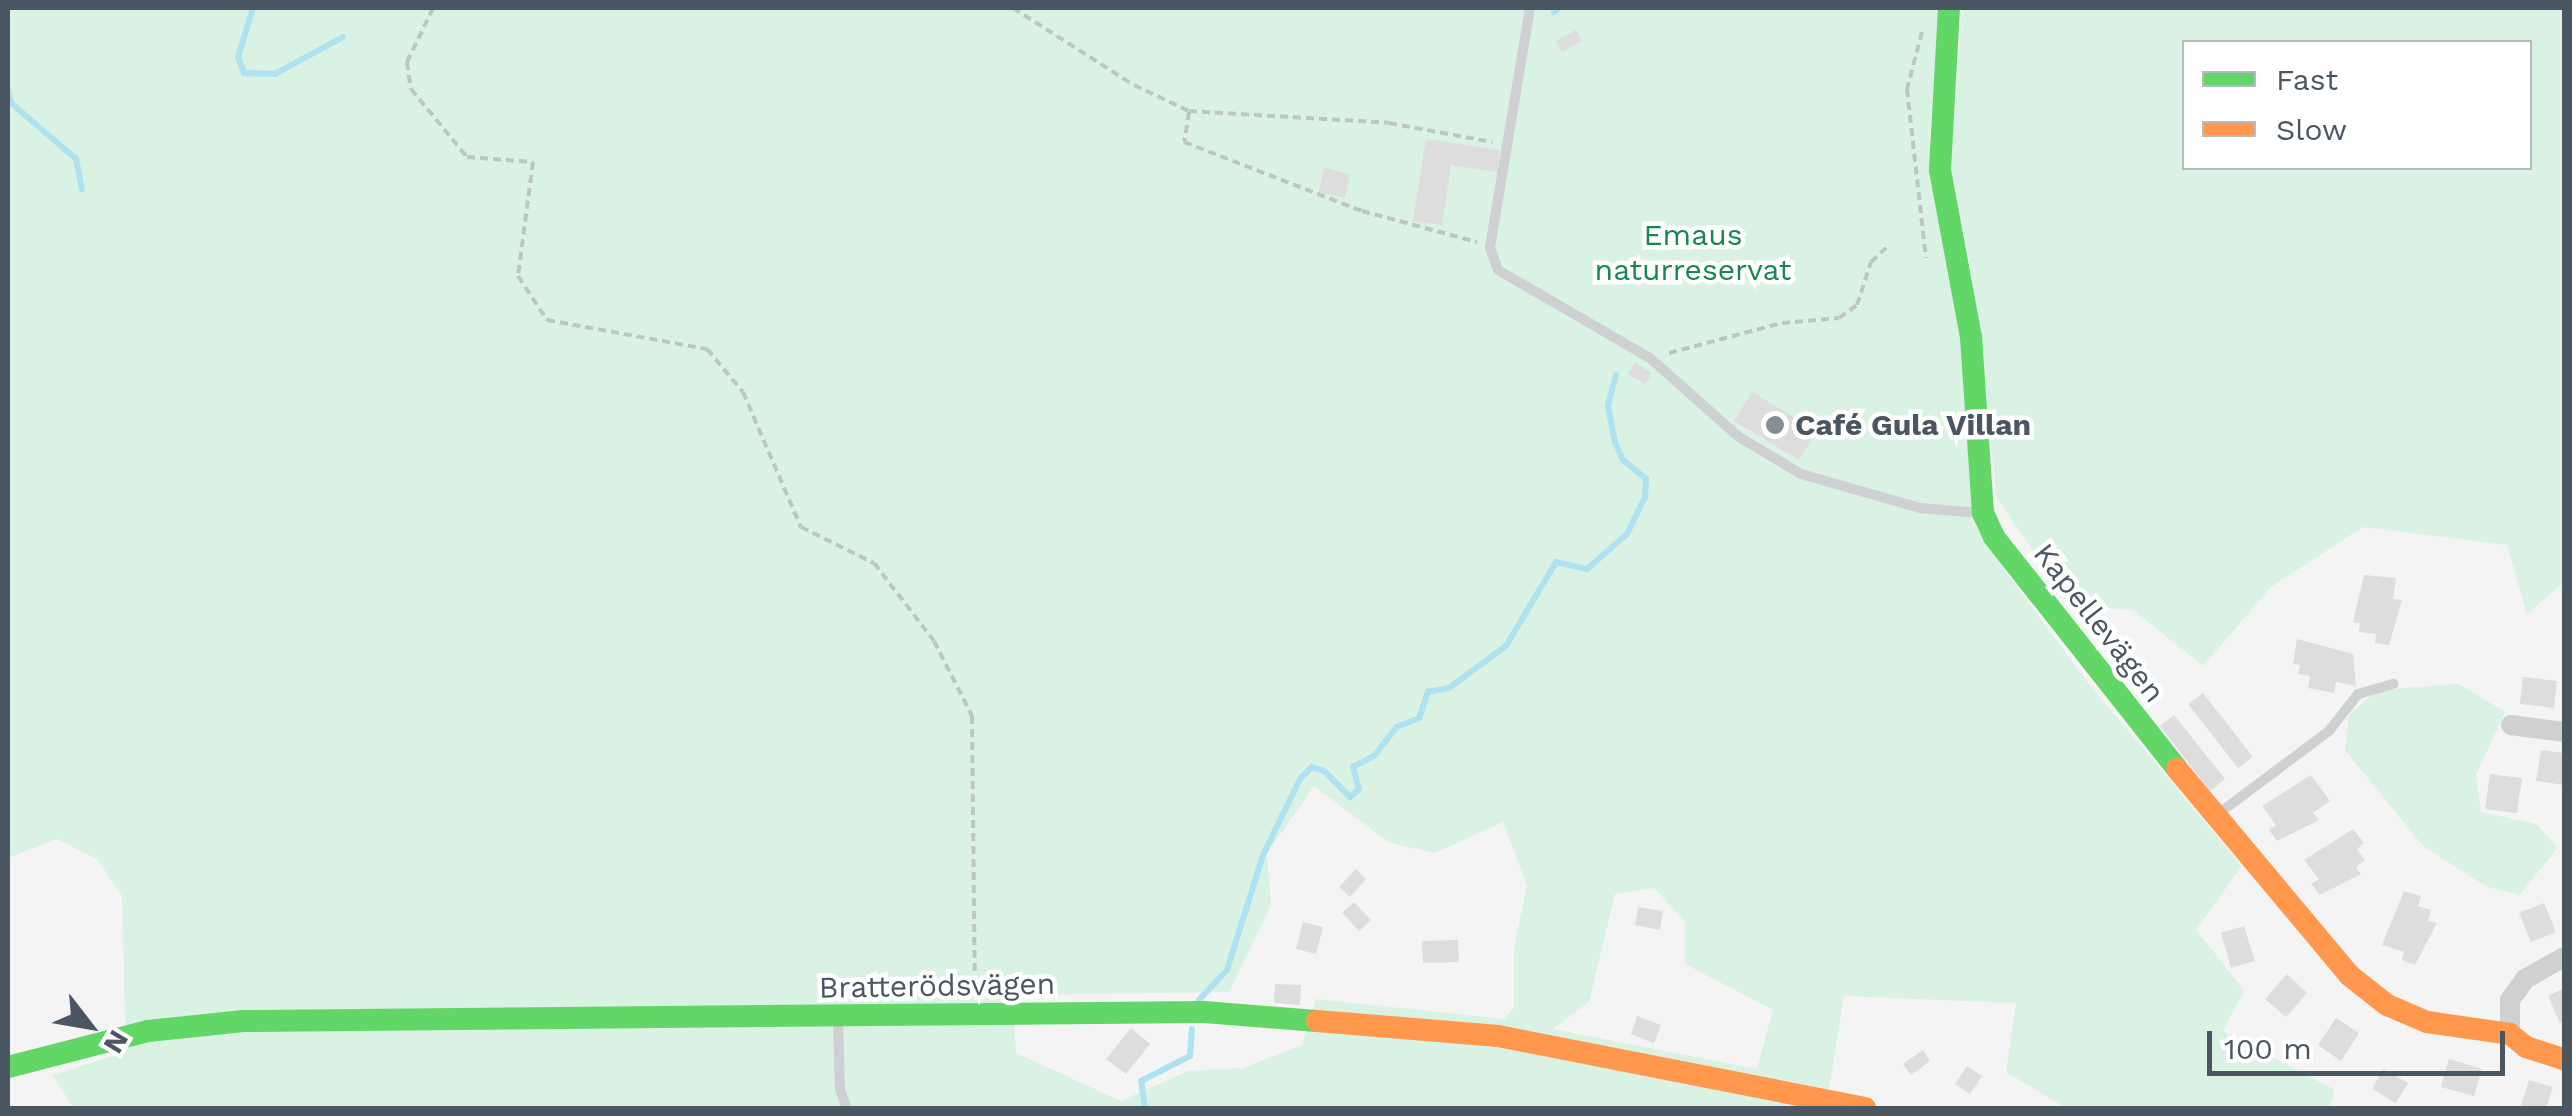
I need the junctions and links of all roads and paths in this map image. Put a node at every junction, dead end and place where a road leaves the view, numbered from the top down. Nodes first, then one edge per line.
1 (433, 8) edge
2 (1012, 8) edge
3 (1530, 8) edge
4 (1949, 8) edge
5 (1924, 19) dead end
6 (1189, 112) junction
7 (1506, 145) junction
8 (1890, 244) dead end
9 (1490, 248) junction
10 (1926, 258) dead end
11 (1650, 358) junction
12 (1983, 513) junction
13 (2394, 684) dead end
14 (2511, 726) dead end
15 (2564, 732) edge
16 (2215, 816) junction
17 (2564, 957) edge
18 (977, 1016) junction
19 (838, 1018) junction
20 (2510, 1034) junction
21 (2564, 1059) edge
22 (8, 1067) edge
23 (848, 1108) edge
24 (1865, 1108) edge

1 - 18 path
2 - 6 path
3 - 7 lane
4 - 12 street, Kapellevägen
5 - 10 path
6 - 7 path
6 - 9 path
7 - 9 lane
8 - 11 path
9 - 11 lane
11 - 12 lane
12 - 16 street, Kapellevägen
13 - 16 lane
14 - 15 street
16 - 20 street, Kapellevägen
17 - 20 street
18 - 19 street, Bratterödsvägen
18 - 24 street, Bratterödsvägen
19 - 22 street, Bratterödsvägen
19 - 23 lane
20 - 21 street, Kapellevägen

